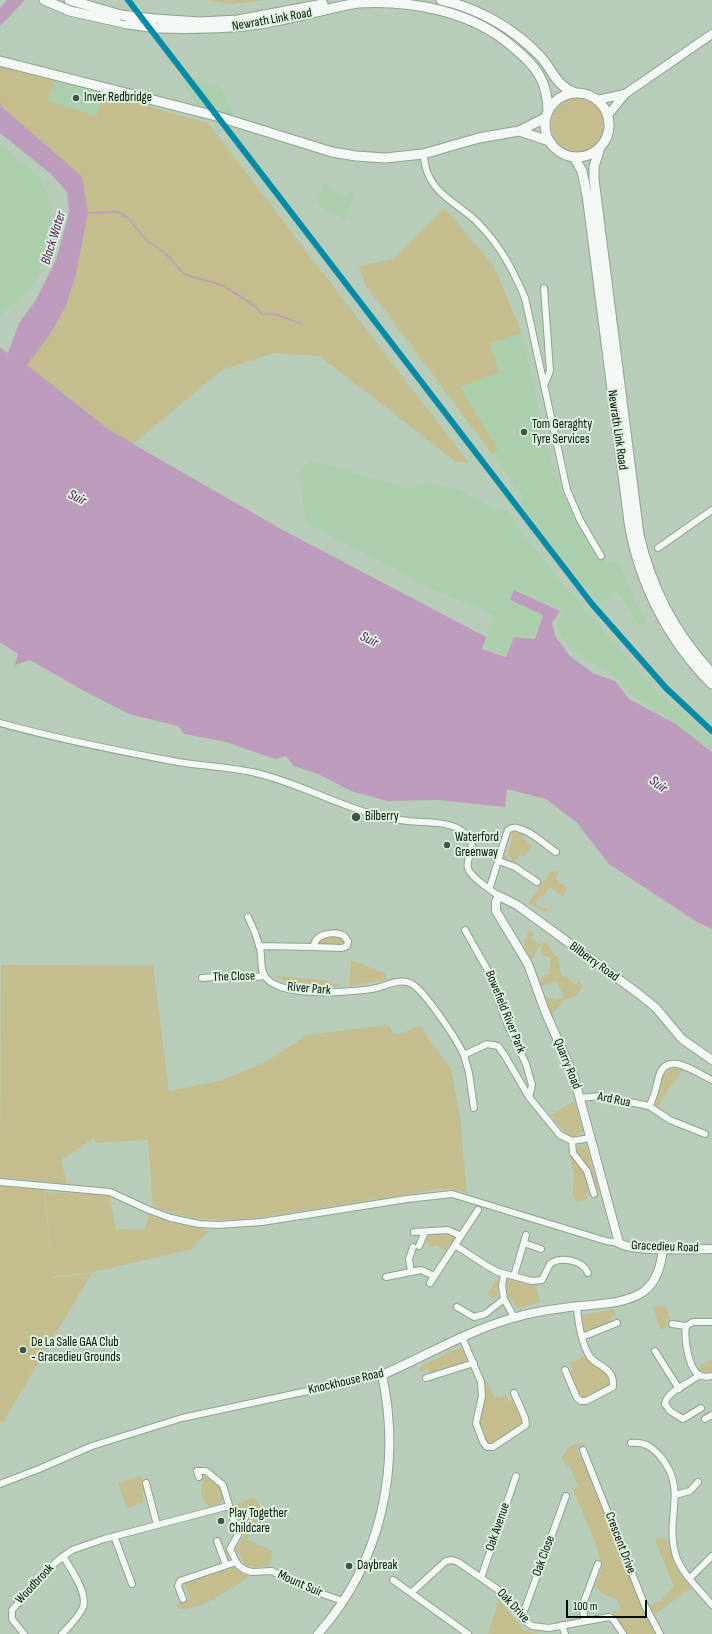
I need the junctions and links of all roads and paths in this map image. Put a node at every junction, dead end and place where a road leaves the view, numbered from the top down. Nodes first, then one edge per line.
1 (44, 0) edge
2 (69, 0) edge
3 (341, 0) edge
4 (441, 0) edge
5 (156, 24) junction
6 (712, 34) edge
7 (0, 61) edge
8 (575, 93) junction
9 (625, 94) junction
10 (597, 100) junction
11 (547, 114) junction
12 (608, 115) junction
13 (519, 131) junction
14 (549, 141) junction
15 (600, 147) junction
16 (423, 154) junction
17 (574, 157) junction
18 (544, 288) dead end
19 (544, 386) junction
20 (712, 510) edge
21 (658, 548) dead end
22 (601, 556) dead end
23 (712, 673) edge
24 (712, 684) edge
25 (0, 723) edge
26 (556, 852) dead end
27 (499, 862) junction
28 (537, 882) dead end
29 (489, 889) junction
30 (499, 896) junction
31 (248, 917) dead end
32 (465, 930) dead end
33 (259, 946) junction
34 (314, 947) junction
35 (265, 976) junction
36 (202, 978) dead end
37 (464, 1055) junction
38 (712, 1060) edge
39 (712, 1080) edge
40 (529, 1098) junction
41 (580, 1098) junction
42 (649, 1106) junction
43 (474, 1108) dead end
44 (705, 1134) dead end
45 (590, 1138) junction
46 (572, 1141) junction
47 (0, 1182) edge
48 (594, 1194) dead end
49 (478, 1210) dead end
50 (414, 1232) dead end
51 (425, 1232) junction
52 (526, 1235) dead end
53 (460, 1236) junction
54 (524, 1243) junction
55 (619, 1243) junction
56 (455, 1245) junction
57 (541, 1249) dead end
58 (662, 1249) junction
59 (712, 1249) edge
60 (410, 1272) junction
61 (588, 1272) dead end
62 (504, 1274) junction
63 (434, 1276) junction
64 (514, 1276) junction
65 (386, 1277) dead end
66 (430, 1283) dead end
67 (504, 1299) junction
68 (577, 1306) junction
69 (457, 1307) dead end
70 (514, 1317) junction
71 (712, 1322) edge
72 (616, 1323) dead end
73 (672, 1324) dead end
74 (686, 1326) junction
75 (462, 1337) junction
76 (582, 1338) junction
77 (655, 1351) dead end
78 (474, 1363) junction
79 (565, 1370) dead end
80 (382, 1375) junction
81 (699, 1375) junction
82 (712, 1376) edge
83 (426, 1378) dead end
84 (679, 1389) junction
85 (514, 1393) dead end
86 (701, 1408) dead end
87 (712, 1415) edge
88 (706, 1419) dead end
89 (631, 1443) dead end
90 (584, 1450) dead end
91 (516, 1476) dead end
92 (199, 1477) dead end
93 (698, 1482) dead end
94 (146, 1483) dead end
95 (0, 1484) edge
96 (675, 1495) junction
97 (566, 1496) dead end
98 (229, 1506) junction
99 (247, 1514) dead end
100 (157, 1525) junction
101 (236, 1526) junction
102 (135, 1531) junction
103 (114, 1536) junction
104 (137, 1539) dead end
105 (217, 1541) dead end
106 (63, 1556) junction
107 (712, 1556) edge
108 (236, 1562) junction
109 (598, 1564) dead end
110 (226, 1565) junction
111 (481, 1578) junction
112 (690, 1578) junction
113 (393, 1580) dead end
114 (132, 1584) dead end
115 (412, 1592) junction
116 (183, 1599) dead end
117 (343, 1601) junction
118 (712, 1605) edge
119 (522, 1617) junction
120 (584, 1620) junction
121 (562, 1625) junction
122 (63, 1633) edge
123 (24, 1634) edge
124 (318, 1634) edge
125 (468, 1634) edge
126 (565, 1634) edge
127 (623, 1634) edge
128 (660, 1634) edge

1 - 5 main road, Newrath Link Road, bridge
2 - 5 main road, Newrath Link Road, bridge
3 - 5 main road, Newrath Link Road
4 - 8 main road
5 - 11 main road, Newrath Link Road
6 - 9 street
7 - 16 main road
8 - 10 main road
8 - 11 main road
9 - 10 street
9 - 12 street
10 - 12 main road
11 - 13 main road
11 - 14 main road
12 - 15 main road
13 - 14 main road
13 - 16 main road
14 - 17 main road
15 - 17 main road
15 - 23 main road, Newrath Link Road
16 - 19 street
17 - 24 main road, Newrath Link Road
18 - 19 street
19 - 22 street
20 - 21 street
25 - 29 street, Bilberry Road
26 - 27 street
27 - 28 street
27 - 29 street
29 - 30 street, Bilberry Road
30 - 38 street, Bilberry Road
30 - 41 street, Quarry Road
31 - 33 street
32 - 40 street, Bowefield River Park
33 - 34 street
33 - 35 street
34 - 34 street
35 - 36 street, The Close
35 - 37 street, River Park
37 - 40 street, Bowefield River Park
37 - 43 street
39 - 42 street, Ard Rua
40 - 46 street, Bowefield River Park
41 - 42 street, Ard Rua
41 - 45 street, Quarry Road
42 - 44 street, Ard Rua
45 - 46 street
45 - 55 street, Quarry Road
46 - 48 street
47 - 55 street
49 - 53 street
50 - 51 street
51 - 53 street
51 - 60 street
52 - 54 street
53 - 56 street
54 - 57 street
54 - 64 street
55 - 58 street, Gracedieu Road
56 - 62 street
56 - 63 street
58 - 59 street, Gracedieu Road
58 - 68 street, Knockhouse Road
60 - 63 street
60 - 65 street
61 - 64 street
62 - 64 street
62 - 67 street
63 - 66 street
67 - 69 street
67 - 70 street
68 - 70 street, Knockhouse Road
68 - 76 street
70 - 75 street, Knockhouse Road
71 - 74 street
72 - 76 street
73 - 74 street
74 - 81 street
75 - 78 street
75 - 80 street, Knockhouse Road
76 - 79 street
77 - 84 street
78 - 83 street
78 - 85 street
80 - 95 street, Knockhouse Road
80 - 117 street
81 - 82 street
81 - 84 street
84 - 86 street
87 - 88 street
89 - 96 street
90 - 128 street, Crescent Drive
91 - 111 street, Oak Avenue
92 - 98 street
93 - 96 street
94 - 100 street
96 - 112 street
97 - 119 street, Oak Close
98 - 100 street
98 - 101 street
99 - 101 street
100 - 102 street
101 - 108 street
102 - 103 street
102 - 104 street
103 - 106 street, Woodbrook
103 - 114 street
105 - 110 street
106 - 122 street, Woodbrook
106 - 123 street, Woodbrook
107 - 112 street
108 - 110 street
108 - 117 street, Mount Suir
109 - 120 street
110 - 116 street
111 - 115 street, Oak Drive
111 - 119 street, Oak Drive
112 - 118 street
113 - 115 street
115 - 125 street
117 - 124 street
119 - 121 street, Oak Drive
120 - 121 street, Oak Drive
120 - 127 street, Oak Drive
121 - 126 street

